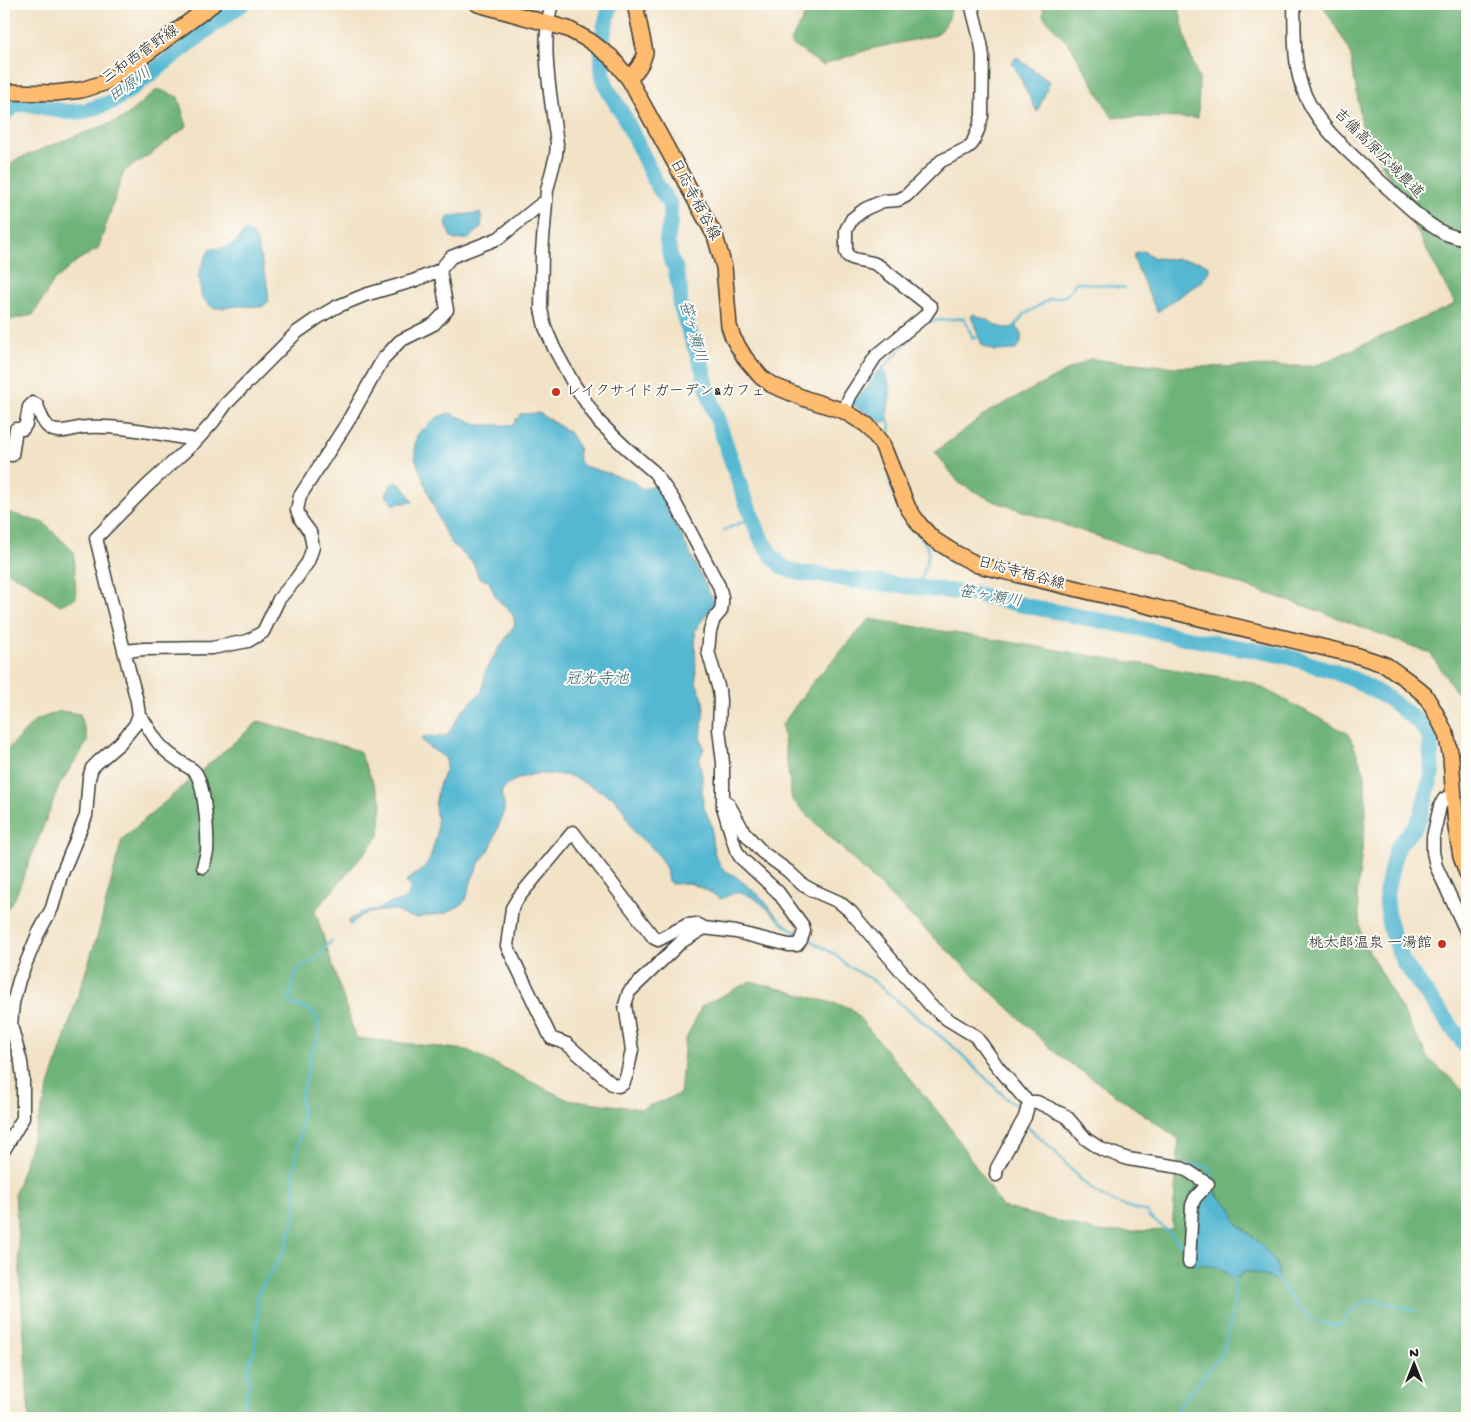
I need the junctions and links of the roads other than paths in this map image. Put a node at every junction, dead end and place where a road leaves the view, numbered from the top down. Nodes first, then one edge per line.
1 (213, 4) edge
2 (478, 4) edge
3 (552, 4) edge
4 (635, 4) edge
5 (971, 4) edge
6 (1294, 4) edge
7 (547, 23) junction
8 (629, 78) junction
9 (4, 92) edge
10 (546, 203) junction
11 (1467, 240) edge
12 (440, 270) junction
13 (844, 411) junction
14 (195, 442) junction
15 (4, 454) edge
16 (125, 651) junction
17 (139, 715) junction
18 (1454, 794) junction
19 (722, 798) junction
20 (203, 867) dead end
21 (1467, 873) edge
22 (704, 928) junction
23 (1467, 933) edge
24 (1033, 1105) junction
25 (4, 1150) edge
26 (996, 1174) dead end
27 (1189, 1262) dead end

1 - 9 main road, 三和西菅野線
2 - 7 main road, 日応寺栢谷線
3 - 7 street
4 - 8 main road
5 - 13 street
6 - 11 street, 吉備高原広域農道
7 - 8 main road, 日応寺栢谷線
7 - 10 street
8 - 13 main road, 日応寺栢谷線
10 - 12 street
10 - 19 street
12 - 14 street
12 - 16 street
13 - 18 main road, 日応寺栢谷線
14 - 15 street
14 - 16 street
16 - 17 street
17 - 20 street
17 - 25 street
18 - 21 main road, 日応寺栢谷線
18 - 23 street
19 - 22 street
19 - 24 street
22 - 22 street
24 - 26 street
24 - 27 street

